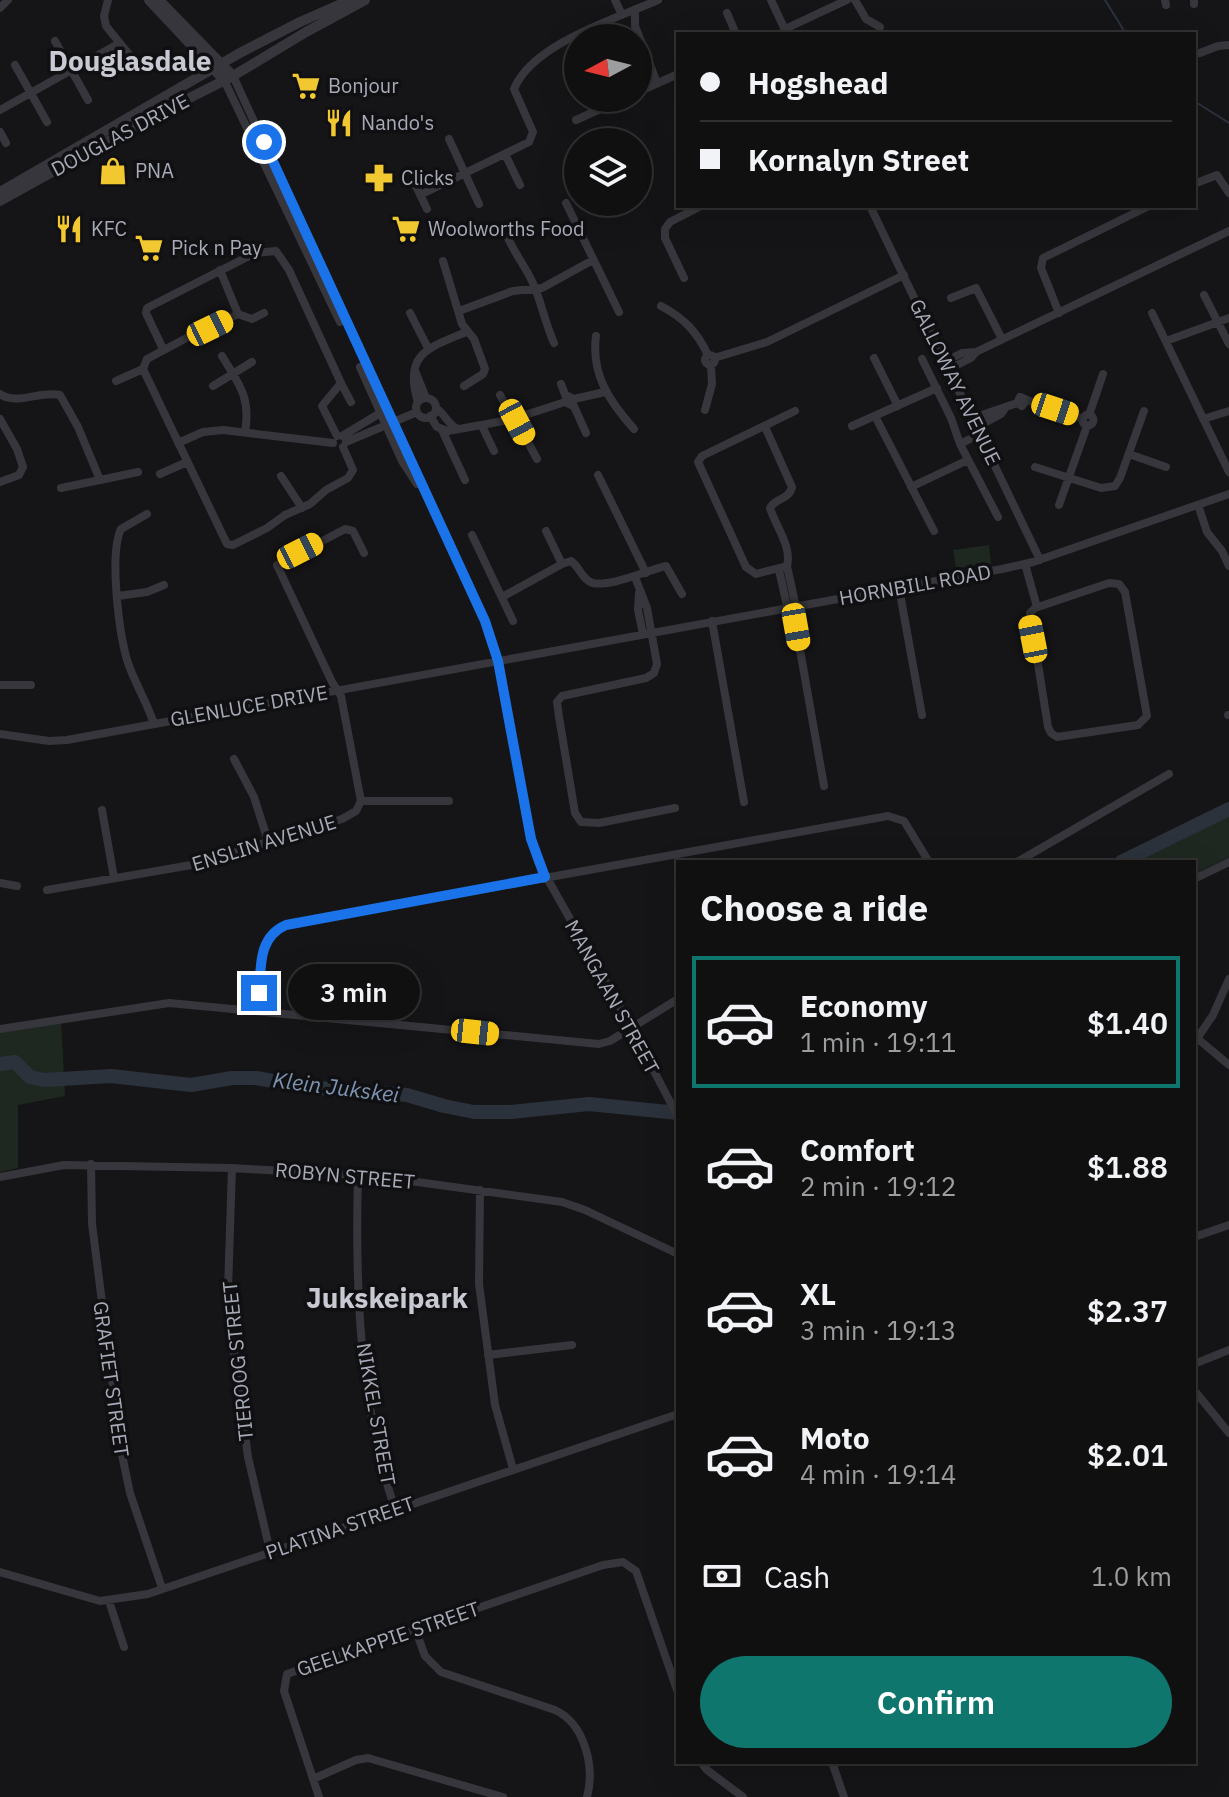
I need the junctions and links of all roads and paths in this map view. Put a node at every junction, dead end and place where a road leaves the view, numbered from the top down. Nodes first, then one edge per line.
1 (8, 0) edge
2 (108, 0) edge
3 (149, 0) edge
4 (159, 0) edge
5 (350, 0) edge
6 (365, 0) edge
7 (615, 0) edge
8 (658, 0) edge
9 (771, 0) edge
10 (847, 0) edge
11 (855, 0) edge
12 (0, 8) edge
13 (635, 10) junction
14 (727, 13) dead end
15 (622, 15) junction
16 (880, 27) dead end
17 (735, 32) edge
18 (786, 32) edge
19 (55, 41) dead end
20 (118, 44) junction
21 (1229, 45) edge
22 (1200, 53) dead end
23 (201, 56) junction
24 (15, 65) dead end
25 (218, 66) junction
26 (140, 68) dead end
27 (71, 71) junction
28 (676, 75) edge
29 (199, 77) junction
30 (228, 78) junction
31 (657, 83) junction
32 (652, 85) edge
33 (30, 93) junction
34 (88, 100) dead end
35 (0, 110) edge
36 (594, 112) edge
37 (576, 120) dead end
38 (47, 122) dead end
39 (0, 132) edge
40 (449, 139) dead end
41 (6, 143) dead end
42 (505, 154) junction
43 (465, 173) junction
44 (413, 180) dead end
45 (1196, 183) edge
46 (520, 185) dead end
47 (0, 192) edge
48 (1229, 193) edge
49 (420, 195) junction
50 (0, 201) edge
51 (479, 204) dead end
52 (697, 208) edge
53 (871, 208) edge
54 (1145, 208) edge
55 (427, 209) dead end
56 (572, 216) edge
57 (505, 231) dead end
58 (1229, 231) edge
59 (593, 260) junction
60 (443, 261) dead end
61 (220, 270) junction
62 (904, 275) junction
63 (684, 278) dead end
64 (536, 289) junction
65 (1204, 295) dead end
66 (951, 298) dead end
67 (661, 306) dead end
68 (459, 311) junction
69 (619, 312) dead end
70 (264, 313) dead end
71 (410, 313) dead end
72 (1059, 313) junction
73 (1152, 313) dead end
74 (238, 314) junction
75 (1229, 318) edge
76 (1218, 322) junction
77 (210, 328) dead end
78 (466, 332) junction
79 (196, 333) dead end
80 (596, 336) dead end
81 (1002, 339) junction
82 (1166, 341) junction
83 (554, 343) dead end
84 (1229, 344) edge
85 (428, 348) junction
86 (163, 349) junction
87 (222, 356) dead end
88 (874, 358) dead end
89 (711, 359) junction
90 (922, 359) dead end
91 (252, 362) dead end
92 (948, 365) junction
93 (143, 369) junction
94 (233, 373) junction
95 (1103, 374) dead end
96 (116, 381) dead end
97 (341, 383) junction
98 (561, 384) dead end
99 (213, 386) dead end
100 (464, 386) dead end
101 (937, 388) junction
102 (605, 392) junction
103 (0, 394) edge
104 (500, 395) dead end
105 (570, 400) junction
106 (351, 402) dead end
107 (420, 404) junction
108 (898, 406) junction
109 (705, 410) dead end
110 (795, 411) dead end
111 (1144, 411) dead end
112 (1229, 411) edge
113 (384, 412) junction
114 (433, 412) junction
115 (875, 416) junction
116 (514, 418) junction
117 (0, 419) edge
118 (1203, 419) junction
119 (1086, 420) junction
120 (390, 425) junction
121 (482, 426) junction
122 (852, 426) dead end
123 (977, 426) junction
124 (765, 427) junction
125 (459, 429) junction
126 (634, 429) dead end
127 (442, 430) junction
128 (245, 432) junction
129 (586, 433) dead end
130 (340, 441) junction
131 (178, 443) junction
132 (960, 444) junction
133 (494, 451) dead end
134 (1129, 454) junction
135 (537, 459) dead end
136 (968, 460) junction
137 (187, 462) junction
138 (1035, 467) dead end
139 (1166, 467) dead end
140 (138, 472) dead end
141 (1229, 472) edge
142 (160, 474) dead end
143 (598, 475) dead end
144 (281, 476) dead end
145 (1069, 477) junction
146 (100, 480) junction
147 (465, 480) dead end
148 (0, 482) edge
149 (911, 487) junction
150 (61, 488) dead end
151 (1229, 494) edge
152 (1059, 505) dead end
153 (1198, 505) junction
154 (302, 508) junction
155 (147, 514) dead end
156 (998, 517) dead end
157 (546, 531) dead end
158 (934, 531) dead end
159 (472, 535) dead end
160 (364, 553) dead end
161 (1040, 560) junction
162 (562, 564) junction
163 (1025, 564) junction
164 (1229, 566) edge
165 (783, 568) junction
166 (646, 573) junction
167 (635, 577) junction
168 (164, 585) dead end
169 (899, 588) junction
170 (682, 594) dead end
171 (118, 596) junction
172 (502, 597) junction
173 (1037, 607) junction
174 (793, 611) junction
175 (513, 621) dead end
176 (712, 621) junction
177 (648, 633) junction
178 (498, 661) junction
179 (0, 685) edge
180 (31, 685) dead end
181 (337, 690) junction
182 (922, 715) dead end
183 (154, 724) junction
184 (0, 734) edge
185 (234, 759) dead end
186 (1169, 774) dead end
187 (824, 786) dead end
188 (361, 801) junction
189 (449, 801) dead end
190 (744, 802) dead end
191 (675, 808) dead end
192 (102, 810) dead end
193 (268, 841) junction
194 (928, 860) edge
195 (1020, 860) edge
196 (1229, 862) edge
197 (545, 877) junction
198 (114, 878) junction
199 (1196, 878) edge
200 (0, 883) edge
201 (17, 886) dead end
202 (47, 890) dead end
203 (1229, 979) edge
204 (676, 1000) edge
205 (257, 1010) junction
206 (631, 1027) junction
207 (0, 1029) edge
208 (1196, 1041) edge
209 (1229, 1065) edge
210 (676, 1113) edge
211 (91, 1164) junction
212 (232, 1168) junction
213 (358, 1175) junction
214 (0, 1177) edge
215 (480, 1190) junction
216 (1229, 1225) edge
217 (1196, 1236) edge
218 (676, 1253) edge
219 (572, 1345) dead end
220 (1229, 1350) edge
221 (488, 1355) junction
222 (1196, 1363) edge
223 (1196, 1392) edge
224 (676, 1415) edge
225 (1229, 1433) edge
226 (513, 1469) junction
227 (395, 1509) junction
228 (270, 1551) junction
229 (0, 1572) edge
230 (162, 1588) junction
231 (109, 1601) junction
232 (415, 1628) junction
233 (124, 1647) dead end
234 (676, 1687) edge
235 (702, 1764) edge
236 (833, 1764) edge
237 (313, 1779) junction
238 (319, 1797) edge
239 (503, 1797) edge
240 (587, 1797) edge
241 (743, 1797) edge
242 (844, 1797) edge

1 - 12 street
2 - 20 street
3 - 23 street
4 - 25 street
5 - 25 street, DOUGLAS DRIVE
6 - 30 street, DOUGLAS DRIVE
7 - 15 street
8 - 13 street
9 - 18 street
10 - 18 street
11 - 16 street
13 - 15 street
13 - 31 street
14 - 17 street
15 - 42 street
19 - 27 street
20 - 26 street
20 - 27 street
21 - 22 street
23 - 25 street
23 - 29 street
24 - 33 street
25 - 29 street, DOUGLAS DRIVE
25 - 30 street
27 - 33 street
27 - 34 street
28 - 31 street
29 - 47 street, DOUGLAS DRIVE
30 - 50 street, DOUGLAS DRIVE
30 - 113 street, MANGAAN STREET
31 - 32 street
33 - 35 street
33 - 38 street
36 - 37 street
39 - 41 street
40 - 43 street
42 - 43 street
42 - 46 street
43 - 49 street
43 - 51 street
44 - 49 street
45 - 48 street
49 - 55 street
52 - 63 street
53 - 62 street, GALLOWAY AVENUE
54 - 72 street
56 - 59 street
57 - 64 street
58 - 72 street
59 - 64 street
59 - 69 street
60 - 68 street
61 - 74 street
61 - 86 street
61 - 97 street
62 - 89 street
62 - 92 street, GALLOWAY AVENUE
64 - 68 street
64 - 83 street
65 - 76 street
66 - 81 street
67 - 89 street
68 - 78 street
70 - 74 street
71 - 85 street
72 - 81 street
73 - 82 street
74 - 77 street
75 - 76 street
76 - 82 street
76 - 84 street
78 - 85 street
78 - 100 street
79 - 86 street
80 - 102 street
81 - 92 street
82 - 118 street
85 - 107 street
86 - 93 street
87 - 94 street
88 - 108 street
89 - 109 street
90 - 101 street
91 - 94 street
92 - 123 street, GALLOWAY AVENUE
93 - 96 street
93 - 131 street
94 - 99 street
94 - 128 street
95 - 119 street
97 - 106 street
97 - 130 street
98 - 105 street
101 - 108 street
101 - 132 street
102 - 105 street
102 - 126 street
103 - 146 street
104 - 116 street
105 - 116 street
105 - 129 street
107 - 114 street
107 - 114 street
107 - 120 street
108 - 115 street
110 - 124 street
111 - 134 street
112 - 118 street
113 - 120 street, MANGAAN STREET
113 - 130 street
114 - 125 street
114 - 127 street
115 - 122 street
115 - 149 street
116 - 121 street
116 - 135 street
117 - 148 street
118 - 141 street
119 - 123 street
119 - 145 street
120 - 130 street
120 - 178 street, MANGAAN STREET
121 - 125 street
121 - 133 street
123 - 132 street
123 - 161 street, GALLOWAY AVENUE
124 - 165 street
124 - 165 street
125 - 127 street
127 - 147 street
128 - 130 street
128 - 131 street
130 - 154 street
131 - 137 street
132 - 136 street
134 - 139 street
134 - 145 street
136 - 149 street
136 - 156 street
137 - 142 street
137 - 154 street
138 - 145 street
140 - 146 street
143 - 166 street
144 - 154 street
145 - 152 street
146 - 150 street
149 - 158 street
151 - 153 street, HORNBILL ROAD
153 - 161 street, HORNBILL ROAD
153 - 164 street
155 - 171 street
157 - 162 street
159 - 172 street
160 - 181 street
161 - 163 street, HORNBILL ROAD
162 - 167 street
162 - 172 street
163 - 169 street, HORNBILL ROAD
163 - 173 street
165 - 174 street
166 - 167 street
166 - 170 street
167 - 177 street
168 - 171 street
169 - 174 street, HORNBILL ROAD
169 - 182 street
171 - 183 street
172 - 175 street
173 - 173 street
174 - 176 street, HORNBILL ROAD
174 - 187 street
176 - 177 street, HORNBILL ROAD
176 - 190 street
177 - 178 street, HORNBILL ROAD
177 - 191 street
178 - 181 street, GLENLUCE DRIVE
178 - 197 street, MANGAAN STREET
179 - 180 street
181 - 183 street, GLENLUCE DRIVE
181 - 188 street
183 - 184 street, GLENLUCE DRIVE
185 - 193 street
186 - 195 street
188 - 189 street
188 - 193 street, ENSLIN AVENUE
192 - 198 street
193 - 198 street, ENSLIN AVENUE
194 - 197 street
196 - 199 street
197 - 205 street
197 - 206 street, MANGAAN STREET
198 - 202 street, ENSLIN AVENUE
200 - 201 street
203 - 208 street
204 - 206 street
205 - 206 street
205 - 207 street
206 - 210 street, MANGAAN STREET
208 - 209 street
211 - 212 street, ROBYN STREET
211 - 214 street, ROBYN STREET
211 - 230 street, GRAFIET STREET
212 - 213 street, ROBYN STREET
212 - 228 street, TIEROOG STREET
213 - 215 street, ROBYN STREET
213 - 227 street, NIKKEL STREET
215 - 218 street, ROBYN STREET
215 - 221 street
216 - 217 street
219 - 221 street
220 - 222 street
221 - 226 street
223 - 225 street
224 - 226 street, PLATINA STREET
226 - 227 street, PLATINA STREET
227 - 228 street, PLATINA STREET
228 - 230 street, PLATINA STREET
229 - 231 street, PLATINA STREET
230 - 231 street, PLATINA STREET
231 - 233 street
232 - 234 street, GEELKAPPIE STREET
232 - 237 street, GEELKAPPIE STREET
232 - 240 street
235 - 241 street
236 - 242 street
237 - 238 street, GEELKAPPIE STREET
237 - 239 street

